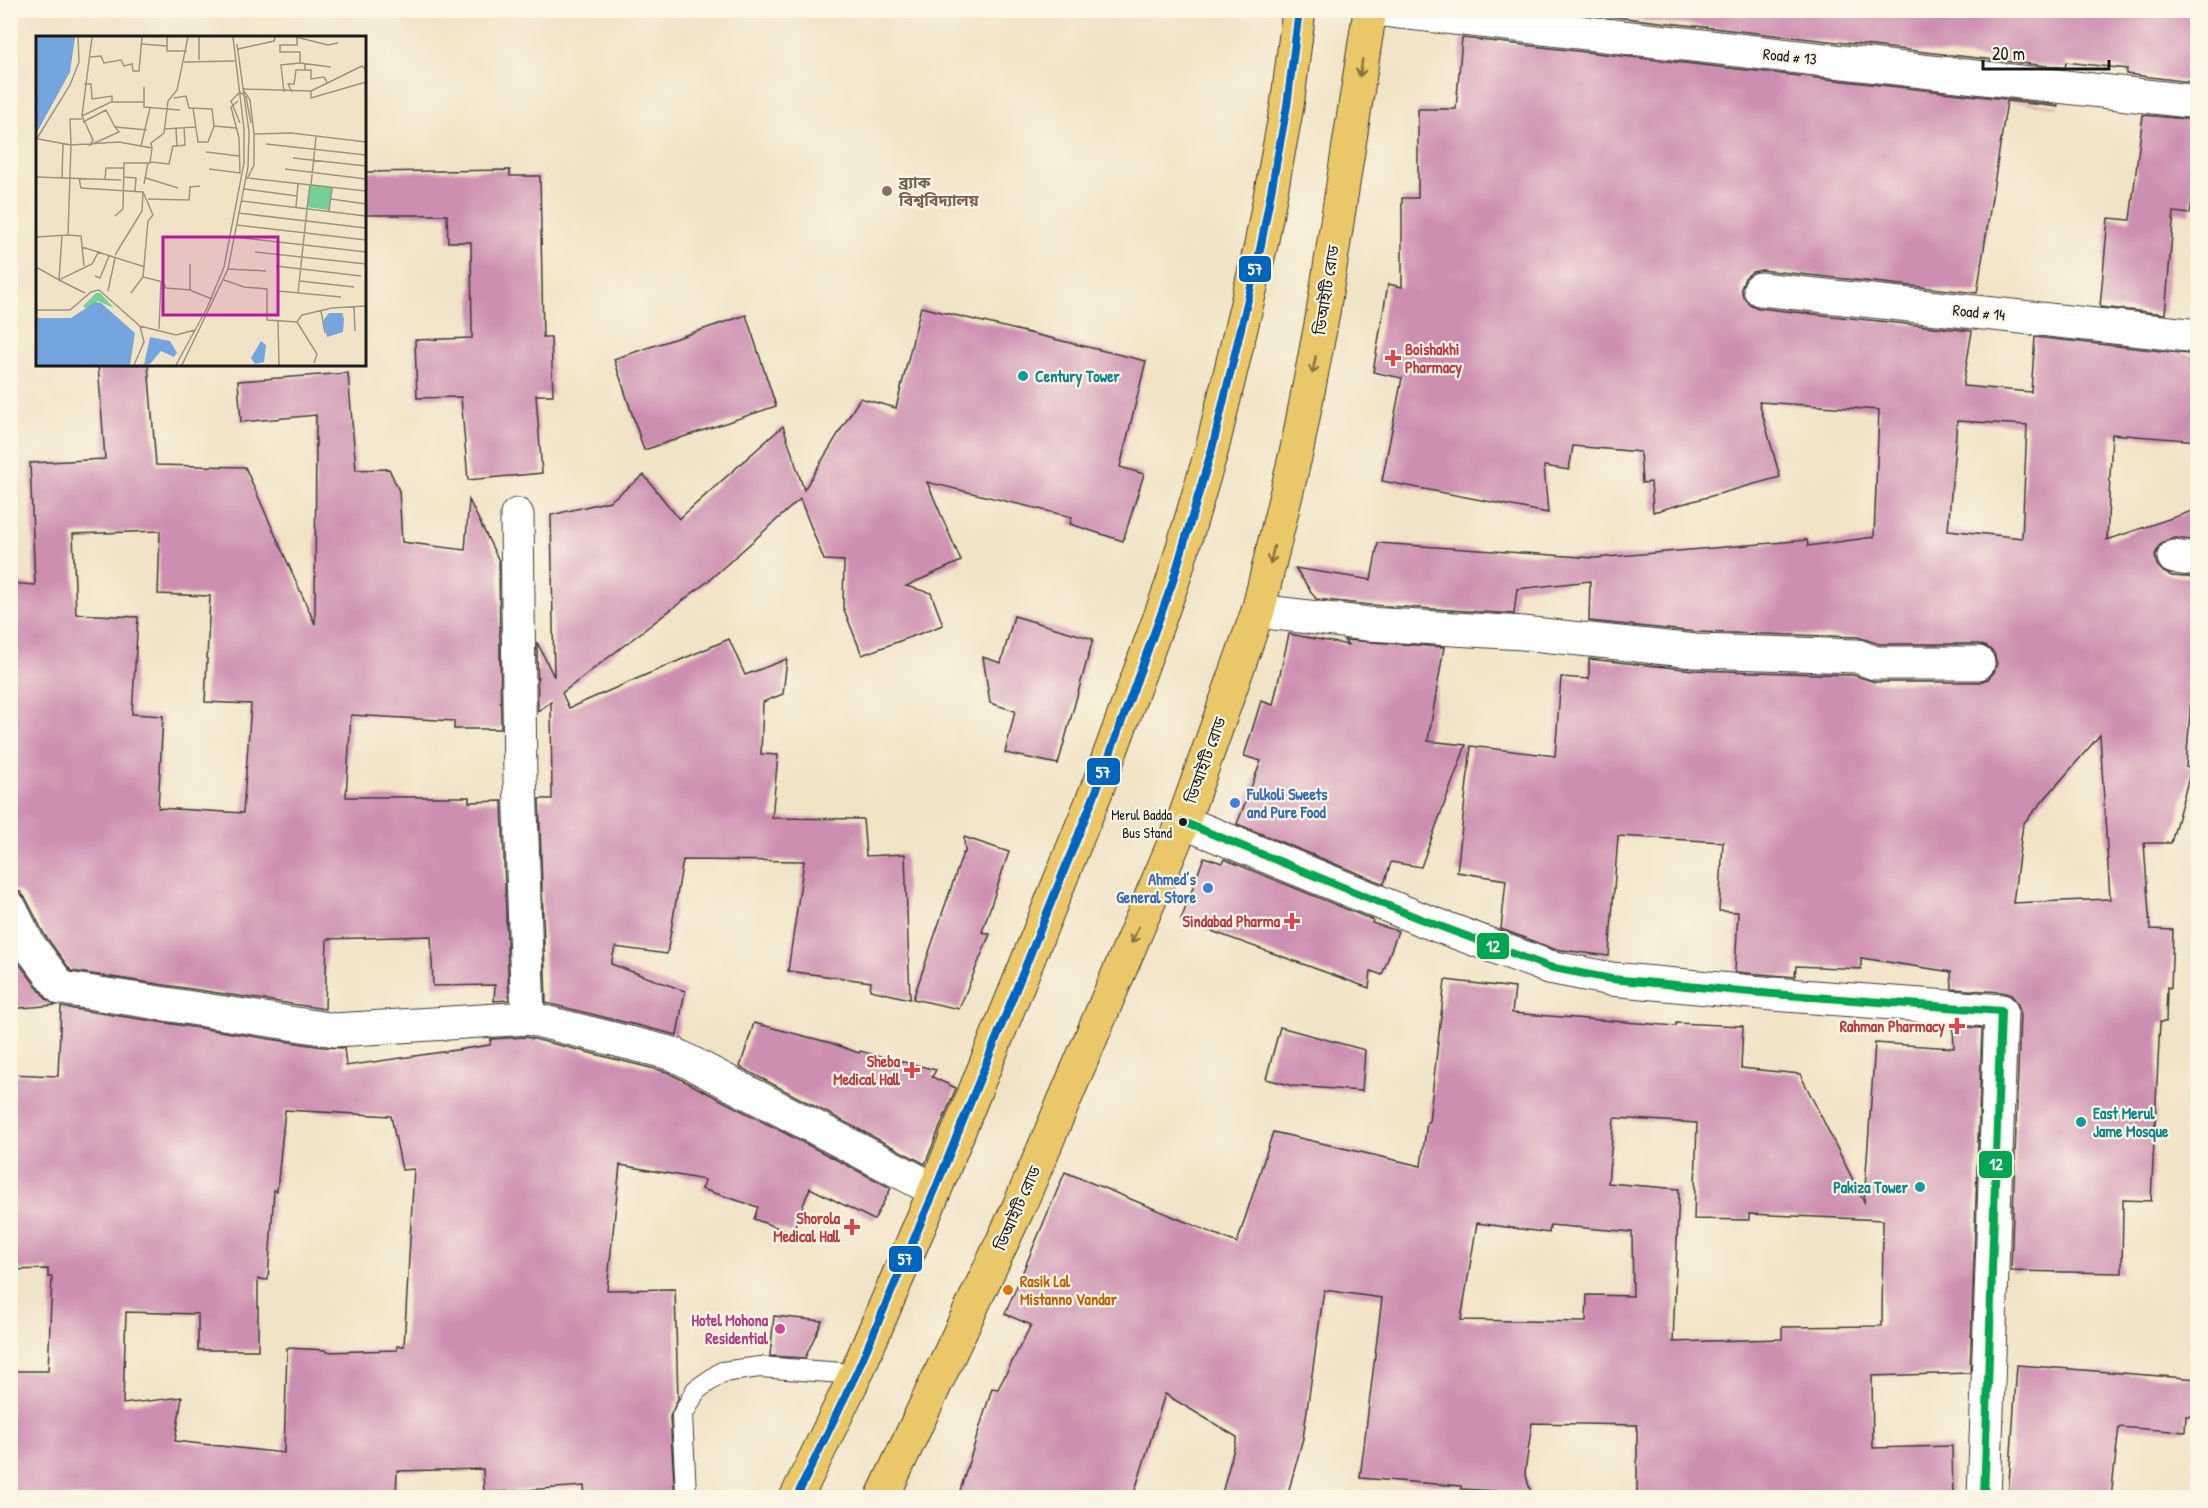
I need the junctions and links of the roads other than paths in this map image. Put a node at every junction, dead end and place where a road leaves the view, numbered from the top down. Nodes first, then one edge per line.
1 (1299, 10) edge
2 (1370, 10) edge
3 (1383, 10) edge
4 (2198, 102) edge
5 (1760, 289) dead end
6 (2198, 336) edge
7 (517, 515) dead end
8 (1258, 611) junction
9 (1978, 663) dead end
10 (1183, 822) junction
11 (10, 908) edge
12 (528, 1018) junction
13 (935, 1190) junction
14 (856, 1374) junction
15 (689, 1497) edge
16 (796, 1497) edge
17 (882, 1497) edge
18 (1984, 1497) edge

1 - 13 main road
2 -> 8 main road, ডিআইটি রোড
3 - 4 street, Road # 13
5 - 6 street, Road # 14
7 - 12 street
8 - 9 street
8 - 10 main road, ডিআইটি রোড
10 -> 17 main road, ডিআইটি রোড
10 - 18 street
11 - 12 street
12 - 13 street
13 - 14 main road
14 - 15 lane
14 - 16 main road

